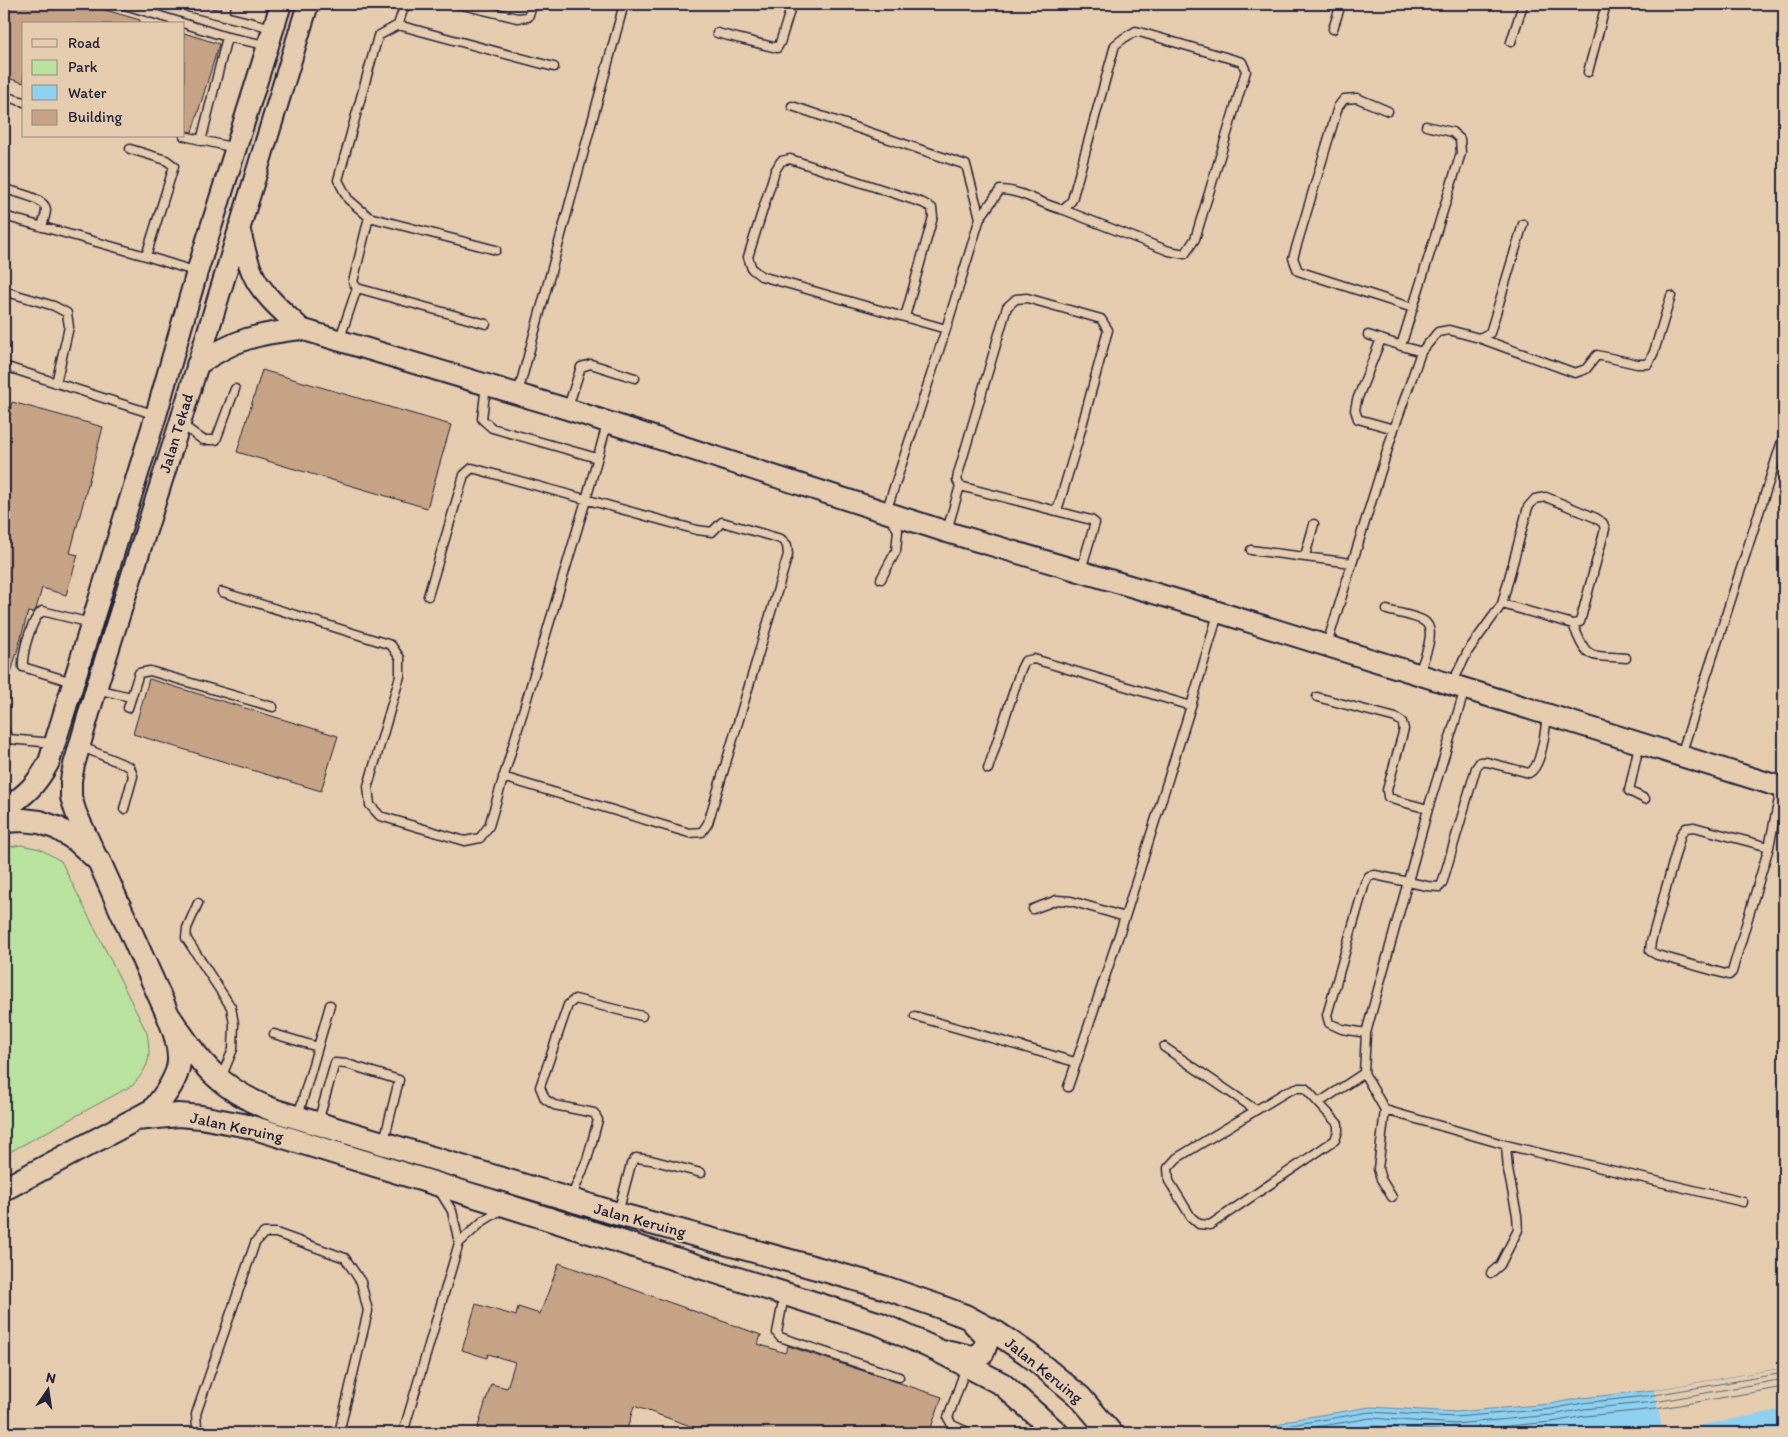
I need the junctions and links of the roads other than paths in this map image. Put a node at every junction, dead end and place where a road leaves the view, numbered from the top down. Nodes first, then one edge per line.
1 (122, 4) edge
2 (227, 4) edge
3 (281, 4) edge
4 (308, 4) edge
5 (405, 4) edge
6 (458, 4) edge
7 (533, 4) edge
8 (624, 4) edge
9 (792, 4) edge
10 (1341, 4) edge
11 (1523, 4) edge
12 (1606, 4) edge
13 (188, 7) dead end
14 (488, 8) edge
15 (224, 17) junction
16 (179, 22) edge
17 (185, 24) edge
18 (398, 25) junction
19 (1333, 29) dead end
20 (717, 33) dead end
21 (227, 37) junction
22 (271, 37) junction
23 (1511, 42) dead end
24 (554, 67) dead end
25 (1588, 72) dead end
26 (4, 96) edge
27 (22, 101) edge
28 (792, 106) dead end
29 (1388, 111) dead end
30 (1426, 126) dead end
31 (185, 136) edge
32 (201, 141) junction
33 (237, 148) junction
34 (130, 149) dead end
35 (4, 189) edge
36 (1064, 210) junction
37 (4, 216) edge
38 (369, 217) junction
39 (980, 218) junction
40 (1523, 224) dead end
41 (42, 227) junction
42 (239, 228) junction
43 (496, 250) dead end
44 (146, 256) junction
45 (197, 272) junction
46 (357, 288) junction
47 (4, 291) edge
48 (1670, 296) dead end
49 (1413, 308) junction
50 (905, 317) junction
51 (486, 324) dead end
52 (301, 329) junction
53 (946, 329) junction
54 (1368, 335) dead end
55 (1479, 338) junction
56 (1381, 339) junction
57 (339, 341) junction
58 (1401, 346) junction
59 (1421, 352) junction
60 (197, 365) junction
61 (4, 366) edge
62 (635, 378) dead end
63 (56, 383) junction
64 (486, 385) junction
65 (235, 389) dead end
66 (518, 395) junction
67 (567, 409) junction
68 (156, 415) junction
69 (607, 422) junction
70 (180, 423) junction
71 (1394, 429) junction
72 (1782, 441) dead end
73 (597, 458) junction
74 (960, 486) junction
75 (586, 500) junction
76 (1057, 510) junction
77 (886, 512) junction
78 (1314, 524) dead end
79 (947, 532) junction
80 (1251, 550) dead end
81 (1305, 556) junction
82 (1352, 563) junction
83 (1081, 572) junction
84 (881, 579) dead end
85 (222, 592) dead end
86 (428, 596) dead end
87 (1502, 604) junction
88 (1387, 610) dead end
89 (1218, 612) junction
90 (91, 623) junction
91 (1573, 624) junction
92 (1327, 646) junction
93 (1626, 658) dead end
94 (1419, 674) junction
95 (72, 682) junction
96 (1458, 687) junction
97 (96, 689) junction
98 (1317, 696) dead end
99 (131, 697) junction
100 (1191, 706) junction
101 (273, 707) dead end
102 (128, 708) dead end
103 (1548, 714) junction
104 (4, 729) edge
105 (8, 739) junction
106 (55, 743) junction
107 (1640, 743) junction
108 (80, 746) junction
109 (4, 748) edge
110 (1681, 756) junction
111 (988, 769) dead end
112 (503, 777) junction
113 (1783, 787) edge
114 (1645, 799) dead end
115 (124, 809) dead end
116 (1428, 809) junction
117 (4, 810) edge
118 (4, 821) edge
119 (1769, 847) junction
120 (99, 861) junction
121 (1408, 882) junction
122 (198, 903) dead end
123 (1033, 909) dead end
124 (1125, 917) junction
125 (330, 1005) dead end
126 (168, 1015) junction
127 (642, 1016) dead end
128 (915, 1016) dead end
129 (1366, 1033) junction
130 (274, 1034) dead end
131 (318, 1047) junction
132 (1164, 1047) dead end
133 (1076, 1062) junction
134 (1364, 1073) junction
135 (220, 1080) junction
136 (1068, 1087) dead end
137 (1320, 1102) junction
138 (1256, 1110) junction
139 (1385, 1110) junction
140 (136, 1119) junction
141 (307, 1121) junction
142 (383, 1144) junction
143 (1506, 1146) junction
144 (701, 1173) dead end
145 (434, 1183) junction
146 (4, 1189) edge
147 (1392, 1197) dead end
148 (570, 1200) junction
149 (1743, 1202) dead end
150 (508, 1206) junction
151 (618, 1214) junction
152 (459, 1243) junction
153 (1491, 1273) dead end
154 (785, 1294) junction
155 (965, 1316) junction
156 (937, 1350) junction
157 (966, 1365) junction
158 (899, 1378) dead end
159 (406, 1432) edge
160 (203, 1433) edge
161 (339, 1433) edge
162 (970, 1433) edge
163 (1057, 1433) edge
164 (1111, 1433) edge

1 - 16 lane
2 - 15 lane
3 - 22 street, Jalan Tekad
4 - 42 street, Jalan Tekad
5 - 18 lane
6 - 14 lane
7 - 14 lane
8 - 66 lane
9 - 20 lane
10 - 19 lane
11 - 23 lane
12 - 25 lane
13 - 15 lane
15 - 22 lane
17 - 21 lane
18 - 24 lane
18 - 38 lane
21 - 22 lane
21 - 32 lane
22 - 33 street, Jalan Tekad
26 - 27 lane
28 - 39 lane
29 - 49 lane
30 - 49 lane
31 - 32 lane
32 - 33 lane
33 - 45 street, Jalan Tekad
34 - 44 lane
35 - 41 lane
36 - 36 lane
36 - 39 lane
37 - 41 lane
38 - 43 lane
38 - 46 lane
39 - 53 lane
40 - 55 lane
41 - 44 lane
42 - 52 street
42 - 60 street, Jalan Tekad
44 - 45 lane
45 - 68 street, Jalan Tekad
46 - 51 lane
46 - 57 lane
47 - 63 lane
48 - 55 lane
49 - 58 lane
50 - 50 lane
50 - 53 lane
52 - 57 street
52 - 60 street
53 - 77 lane
54 - 56 lane
55 - 59 lane
56 - 58 lane
56 - 71 lane
57 - 64 street
58 - 59 lane
59 - 71 lane
60 - 70 street, Jalan Tekad
61 - 63 lane
62 - 67 lane
63 - 68 lane
64 - 66 street
64 - 73 lane
65 - 70 lane
66 - 67 street
67 - 69 street
68 - 90 street, Jalan Tekad
69 - 73 lane
69 - 77 street
70 - 97 street, Jalan Tekad
71 - 82 lane
72 - 110 lane
73 - 75 lane
74 - 76 lane
74 - 76 lane
74 - 79 lane
75 - 86 lane
75 - 112 lane
75 - 112 lane
76 - 83 lane
77 - 79 street
77 - 84 lane
78 - 81 lane
79 - 83 street
80 - 81 lane
81 - 82 lane
82 - 92 lane
83 - 89 street
85 - 112 lane
87 - 91 lane
87 - 91 lane
87 - 96 lane
88 - 94 lane
89 - 92 street
89 - 100 lane
90 - 95 street, Jalan Tekad
90 - 95 lane
91 - 93 lane
92 - 94 street
94 - 96 street
95 - 106 street, Jalan Tekad
96 - 103 street
96 - 116 lane
97 - 99 lane
97 - 108 street, Jalan Tekad
98 - 116 lane
99 - 101 lane
99 - 102 lane
100 - 111 lane
100 - 124 lane
103 - 107 street
103 - 121 lane
104 - 105 lane
105 - 106 lane
105 - 109 lane
106 - 117 street, Jalan Tekad
107 - 110 street
107 - 114 lane
108 - 115 lane
108 - 120 street, Jalan Tekad
110 - 113 street
113 - 119 lane
116 - 121 lane
118 - 120 main road
119 - 119 lane
120 - 126 main road
121 - 129 lane
121 - 129 lane
122 - 135 lane
123 - 124 lane
124 - 133 lane
125 - 131 lane
126 - 135 main road, Jalan Keruing
126 - 140 main road
127 - 148 lane
128 - 133 lane
129 - 134 lane
130 - 131 lane
131 - 141 lane
132 - 138 lane
133 - 136 lane
134 - 137 lane
134 - 139 lane
135 - 141 main road, Jalan Keruing
137 - 138 lane
137 - 138 lane
139 - 143 lane
139 - 147 lane
140 - 145 main road, Jalan Keruing
140 - 146 main road
141 - 142 main road, Jalan Keruing
141 - 142 lane
142 - 148 main road, Jalan Keruing
143 - 149 lane
143 - 153 lane
144 - 151 lane
145 - 150 main road, Jalan Keruing
145 - 152 lane
148 - 151 main road, Jalan Keruing
150 - 152 lane
150 - 154 main road, Jalan Keruing
151 - 155 main road, Jalan Keruing
152 - 159 lane
154 - 156 main road, Jalan Keruing
154 - 158 lane
155 - 156 main road
155 - 164 main road, Jalan Keruing
156 - 157 main road, Jalan Keruing
157 - 162 lane
157 - 163 main road, Jalan Keruing
160 - 161 lane

